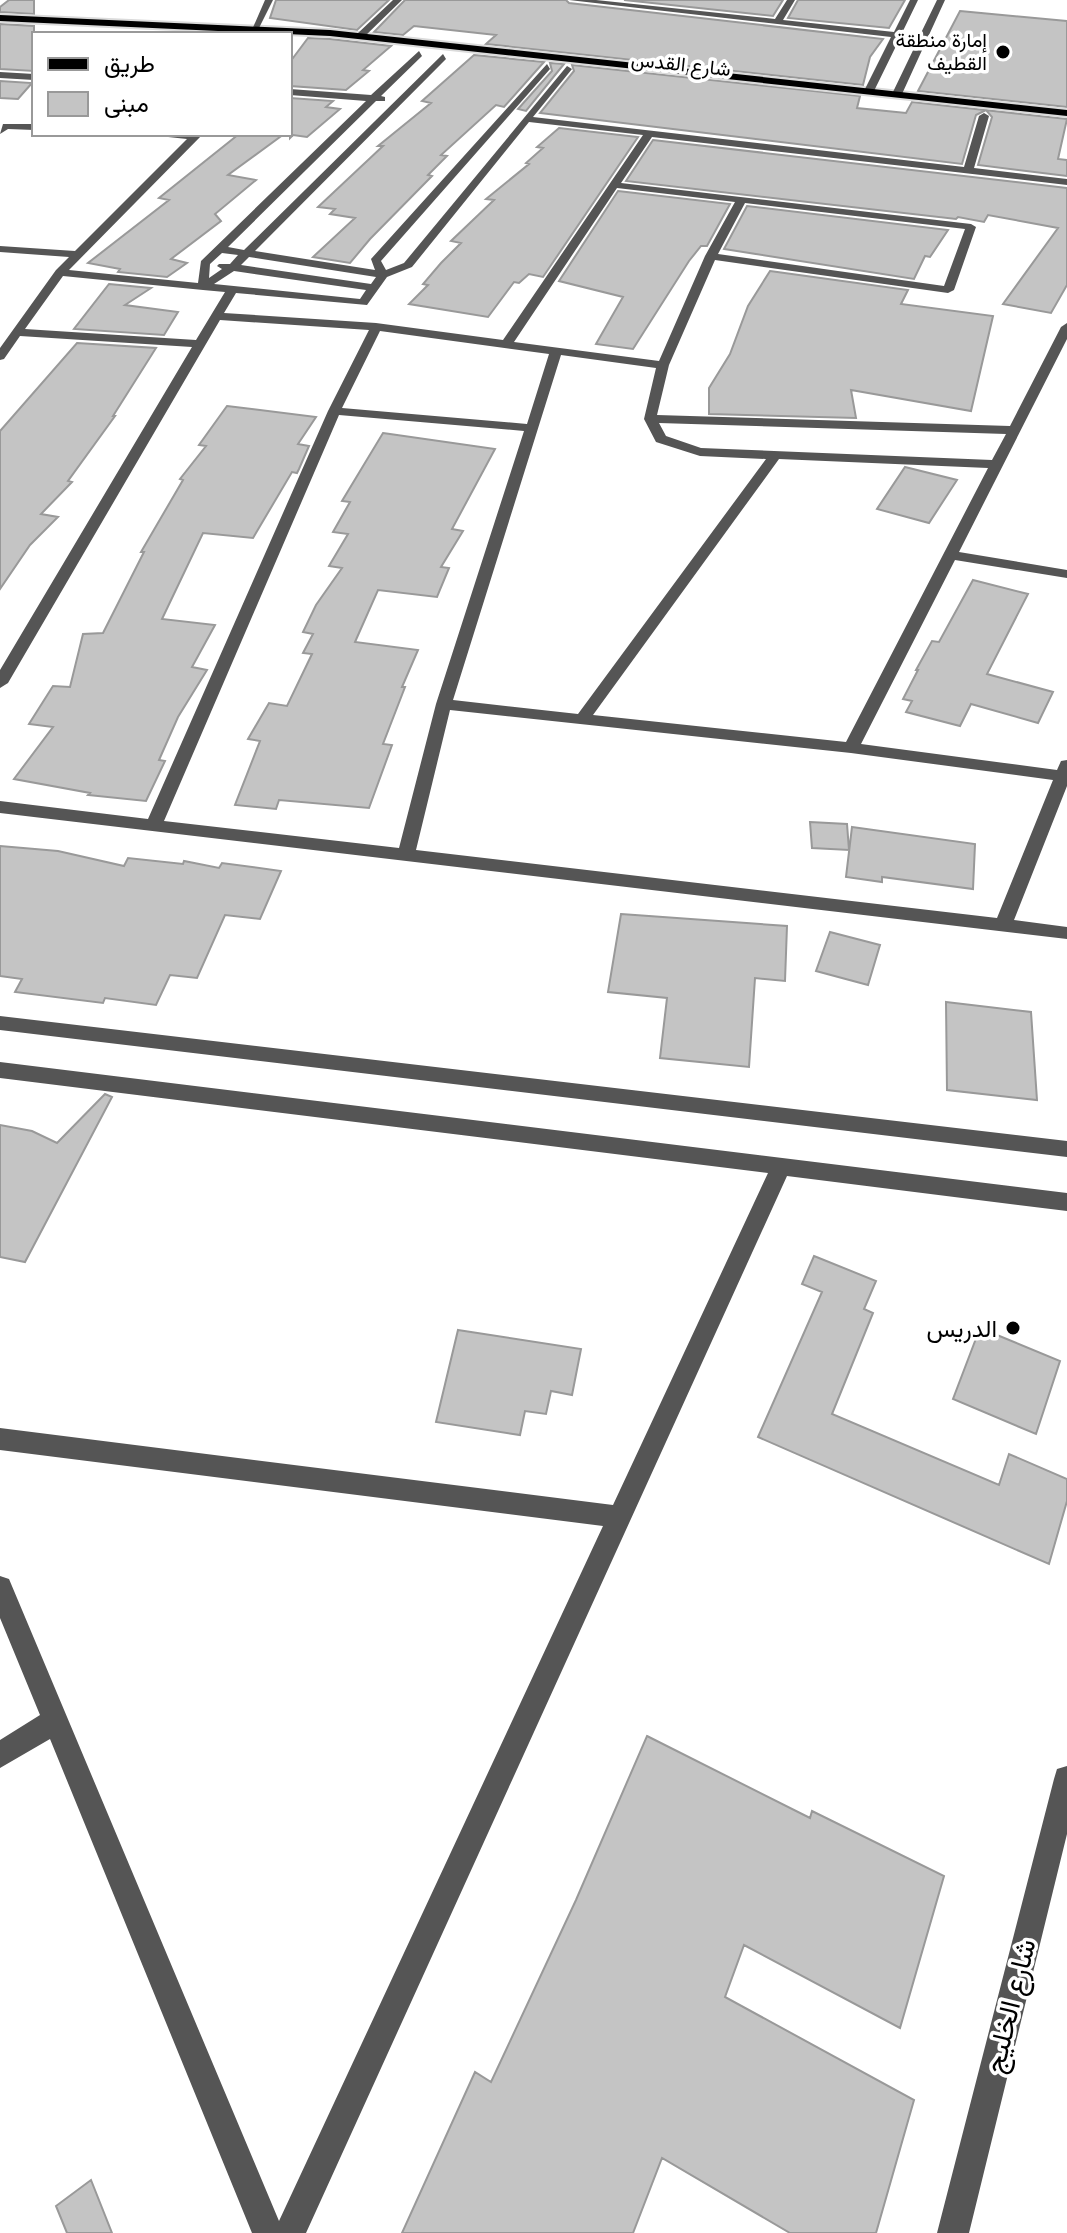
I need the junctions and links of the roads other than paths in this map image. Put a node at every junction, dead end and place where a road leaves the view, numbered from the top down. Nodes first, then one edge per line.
1 (269, 0) edge
2 (398, 0) edge
3 (573, 0) edge
4 (791, 0) edge
5 (914, 0) edge
6 (941, 0) edge
7 (654, 4) edge
8 (0, 18) edge
9 (778, 21) junction
10 (0, 29) edge
11 (254, 30) junction
12 (64, 32) edge
13 (289, 32) edge
14 (292, 32) edge
15 (897, 35) junction
16 (360, 36) junction
17 (924, 38) junction
18 (405, 53) dead end
19 (419, 54) junction
20 (443, 57) junction
21 (547, 67) junction
22 (567, 69) junction
23 (0, 75) edge
24 (32, 77) edge
25 (869, 91) junction
26 (292, 92) edge
27 (897, 94) junction
28 (374, 99) junction
29 (398, 101) junction
30 (1067, 113) edge
31 (984, 116) junction
32 (527, 119) junction
33 (1067, 125) edge
34 (2, 127) edge
35 (32, 127) edge
36 (649, 134) junction
37 (197, 136) edge
38 (968, 171) junction
39 (1067, 182) edge
40 (615, 185) junction
41 (742, 199) junction
42 (0, 249) edge
43 (219, 249) junction
44 (77, 254) junction
45 (246, 254) junction
46 (711, 256) junction
47 (205, 263) junction
48 (233, 267) junction
49 (60, 272) junction
50 (383, 275) junction
51 (203, 287) junction
52 (374, 288) junction
53 (232, 290) junction
54 (363, 303) junction
55 (217, 316) junction
56 (376, 327) junction
57 (1067, 327) edge
58 (17, 332) junction
59 (200, 344) junction
60 (506, 344) junction
61 (556, 351) junction
62 (0, 356) edge
63 (663, 365) junction
64 (334, 411) junction
65 (650, 419) junction
66 (532, 428) junction
67 (1016, 430) junction
68 (775, 455) junction
69 (999, 464) junction
70 (952, 555) junction
71 (1067, 574) edge
72 (0, 683) edge
73 (444, 704) junction
74 (582, 719) junction
75 (851, 748) junction
76 (1065, 771) edge
77 (0, 807) edge
78 (154, 825) junction
79 (406, 855) junction
80 (1003, 925) junction
81 (1067, 933) edge
82 (0, 1023) edge
83 (0, 1070) edge
84 (1067, 1149) edge
85 (781, 1167) junction
86 (1067, 1202) edge
87 (0, 1439) edge
88 (620, 1517) junction
89 (0, 1588) edge
90 (55, 1721) junction
91 (0, 1755) edge
92 (1067, 1779) edge
93 (268, 2233) edge
94 (290, 2233) edge
95 (953, 2233) edge

1 - 11 street
2 - 16 street
3 - 7 street
4 - 9 street
5 - 15 street
6 - 17 street
7 - 9 street
8 - 11 main road
9 - 15 street
10 - 12 main road
11 - 13 main road
14 - 16 main road
15 - 17 street
15 - 25 street
16 - 25 main road
17 - 27 street
18 - 19 main road, شارع القدس
19 - 20 main road, شارع القدس
19 - 28 street
20 - 21 main road, شارع القدس
20 - 29 street
21 - 22 main road, شارع القدس
21 - 50 street
22 - 31 main road, شارع القدس
22 - 32 street
23 - 24 street
25 - 27 main road
26 - 28 street
27 - 30 main road
28 - 29 street
28 - 43 street
29 - 45 street
31 - 33 main road, شارع القدس
31 - 38 street
32 - 36 street
32 - 50 street
34 - 35 street
36 - 38 street
36 - 40 street
37 - 44 street
38 - 39 street
40 - 41 street
40 - 60 street
41 - 46 street
41 - 46 street
42 - 44 street
43 - 45 street
43 - 47 street
44 - 49 street
45 - 48 street
45 - 50 street
46 - 63 street
47 - 48 street
47 - 51 street
48 - 51 street
48 - 52 street
49 - 51 street
49 - 58 street
50 - 52 street
51 - 53 street
52 - 54 street
53 - 54 street
53 - 55 street
54 - 56 street
55 - 56 street
55 - 59 street
56 - 60 street
56 - 64 street
57 - 67 street
58 - 59 street
58 - 62 street
59 - 72 street
60 - 61 street
61 - 63 street
61 - 66 street
63 - 65 street
64 - 66 street
64 - 78 street
65 - 67 street
65 - 68 street
66 - 73 street
67 - 69 street
68 - 69 street
68 - 74 street
69 - 70 street
70 - 71 street
70 - 75 street
73 - 74 street
73 - 79 street
74 - 75 street
75 - 76 street
76 - 80 street
77 - 78 street
78 - 79 street
79 - 80 street
80 - 81 street
82 - 84 street
83 - 85 street
85 - 86 street
85 - 88 street
87 - 88 street
88 - 94 street
89 - 90 street
90 - 91 street
90 - 93 street
92 - 95 street, شارع الخليج

